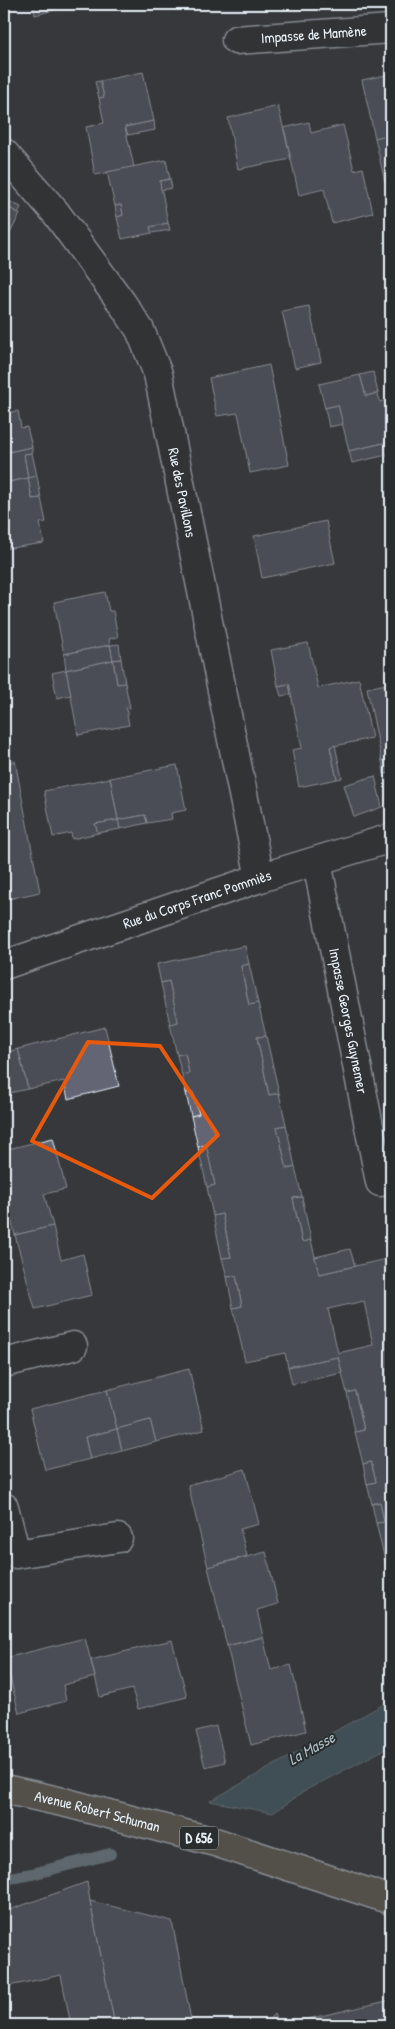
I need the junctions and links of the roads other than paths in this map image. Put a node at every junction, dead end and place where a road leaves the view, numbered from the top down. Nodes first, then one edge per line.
1 (391, 29) edge
2 (236, 40) dead end
3 (4, 153) edge
4 (391, 838) edge
5 (317, 862) junction
6 (260, 878) junction
7 (4, 965) edge
8 (380, 1182) dead end
9 (73, 1346) dead end
10 (4, 1363) edge
11 (4, 1507) edge
12 (118, 1538) dead end
13 (4, 1789) edge
14 (391, 1900) edge

1 - 2 street, Impasse de Mamène
3 - 6 street, Rue des Pavillons
4 - 5 street, Rue du Corps Franc Pommiès
5 - 6 street, Rue du Corps Franc Pommiès
5 - 8 street, Impasse Georges Guynemer
6 - 7 street, Rue du Corps Franc Pommiès
9 - 10 street
11 - 12 street
13 - 14 main road, Avenue Robert Schuman / D 656

